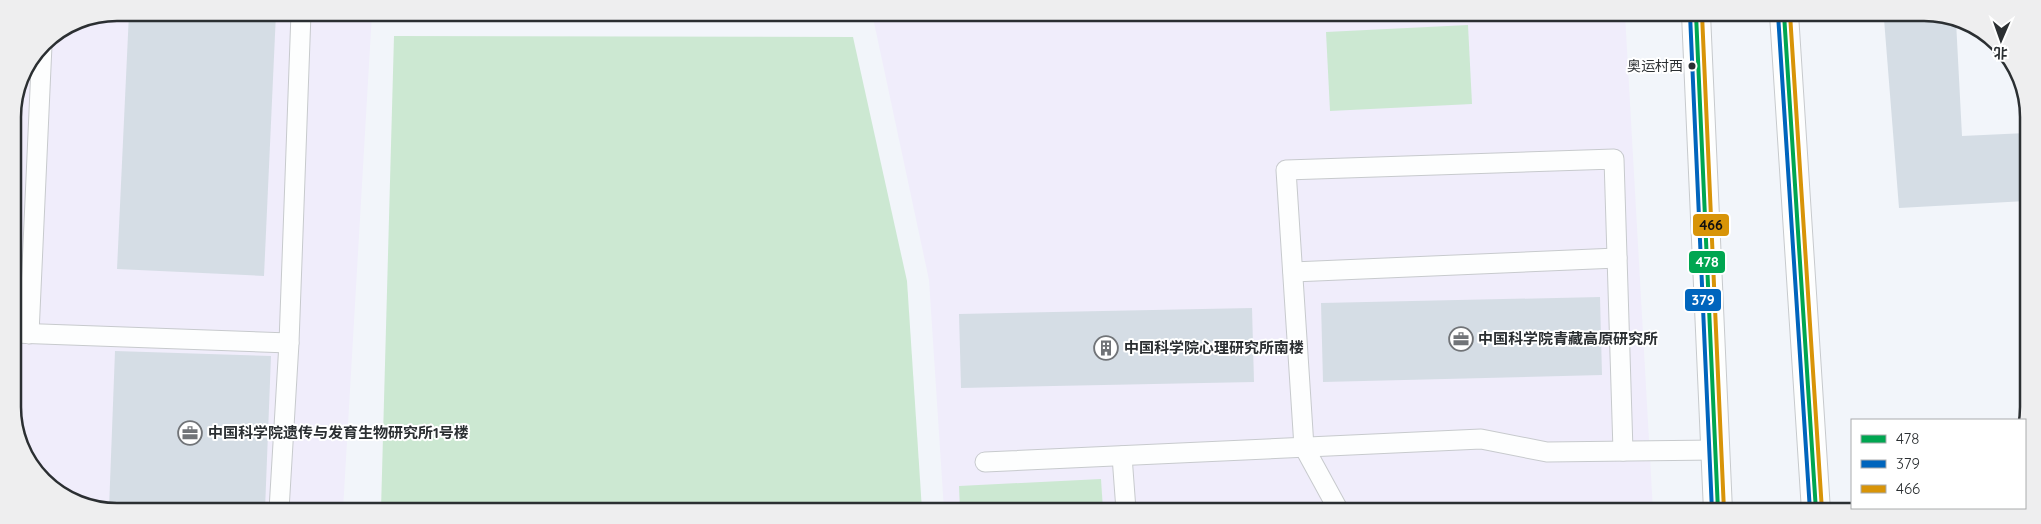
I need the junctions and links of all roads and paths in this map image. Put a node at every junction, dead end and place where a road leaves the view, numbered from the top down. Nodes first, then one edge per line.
1 (301, 21) edge
2 (1696, 21) edge
3 (1784, 21) edge
4 (41, 59) edge
5 (1617, 258) junction
6 (1293, 272) junction
7 (22, 282) edge
8 (21, 334) edge
9 (289, 342) junction
10 (1304, 447) junction
11 (1715, 450) junction
12 (1622, 451) junction
13 (1122, 456) junction
14 (985, 462) dead end
15 (279, 503) edge
16 (1125, 503) edge
17 (1335, 503) edge
18 (1718, 503) edge
19 (1815, 503) edge

1 - 9 lane
2 - 11 main road
3 - 19 main road
4 - 7 lane
5 - 6 lane
5 - 6 lane
5 - 12 lane
6 - 10 lane
7 - 8 lane
8 - 9 lane
9 - 15 lane
10 - 12 lane
10 - 13 lane
10 - 17 lane
11 - 12 lane
11 - 18 main road
13 - 14 lane
13 - 16 lane

